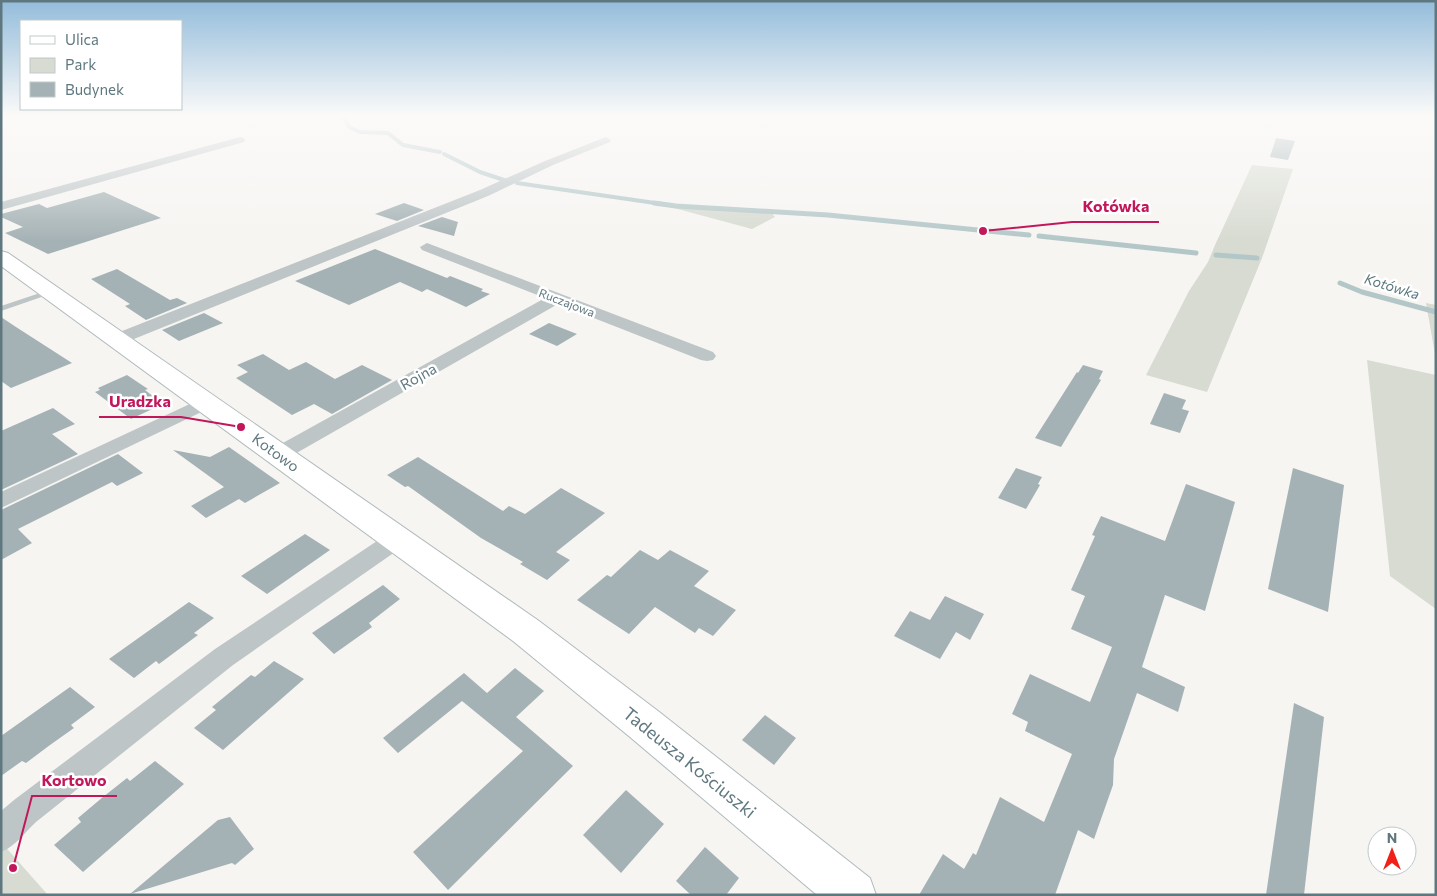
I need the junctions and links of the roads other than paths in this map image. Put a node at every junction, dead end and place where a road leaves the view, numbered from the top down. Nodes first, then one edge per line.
1 (175, 158) edge
2 (561, 158) edge
3 (1, 206) edge
4 (427, 247) dead end
5 (1, 257) edge
6 (52, 292) junction
7 (556, 298) junction
8 (1, 309) edge
9 (118, 339) junction
10 (707, 356) dead end
11 (207, 402) junction
12 (278, 454) junction
13 (1, 501) edge
14 (397, 539) junction
15 (526, 631) joint
16 (1, 836) edge
17 (853, 895) edge

1 - 3 street
2 - 9 street
4 - 7 street, Ruczajowa
5 - 6 street, Kotowo
6 - 8 lane
6 - 9 street, Kotowo
7 - 10 street, Ruczajowa
7 - 12 street, Rojna
9 - 11 street, Kotowo
11 - 12 street, Kotowo
11 - 13 street
12 - 14 street, Kotowo
14 - 15 street, Kotowo
14 - 16 street
15 - 17 street, Tadeusza Kościuszki

